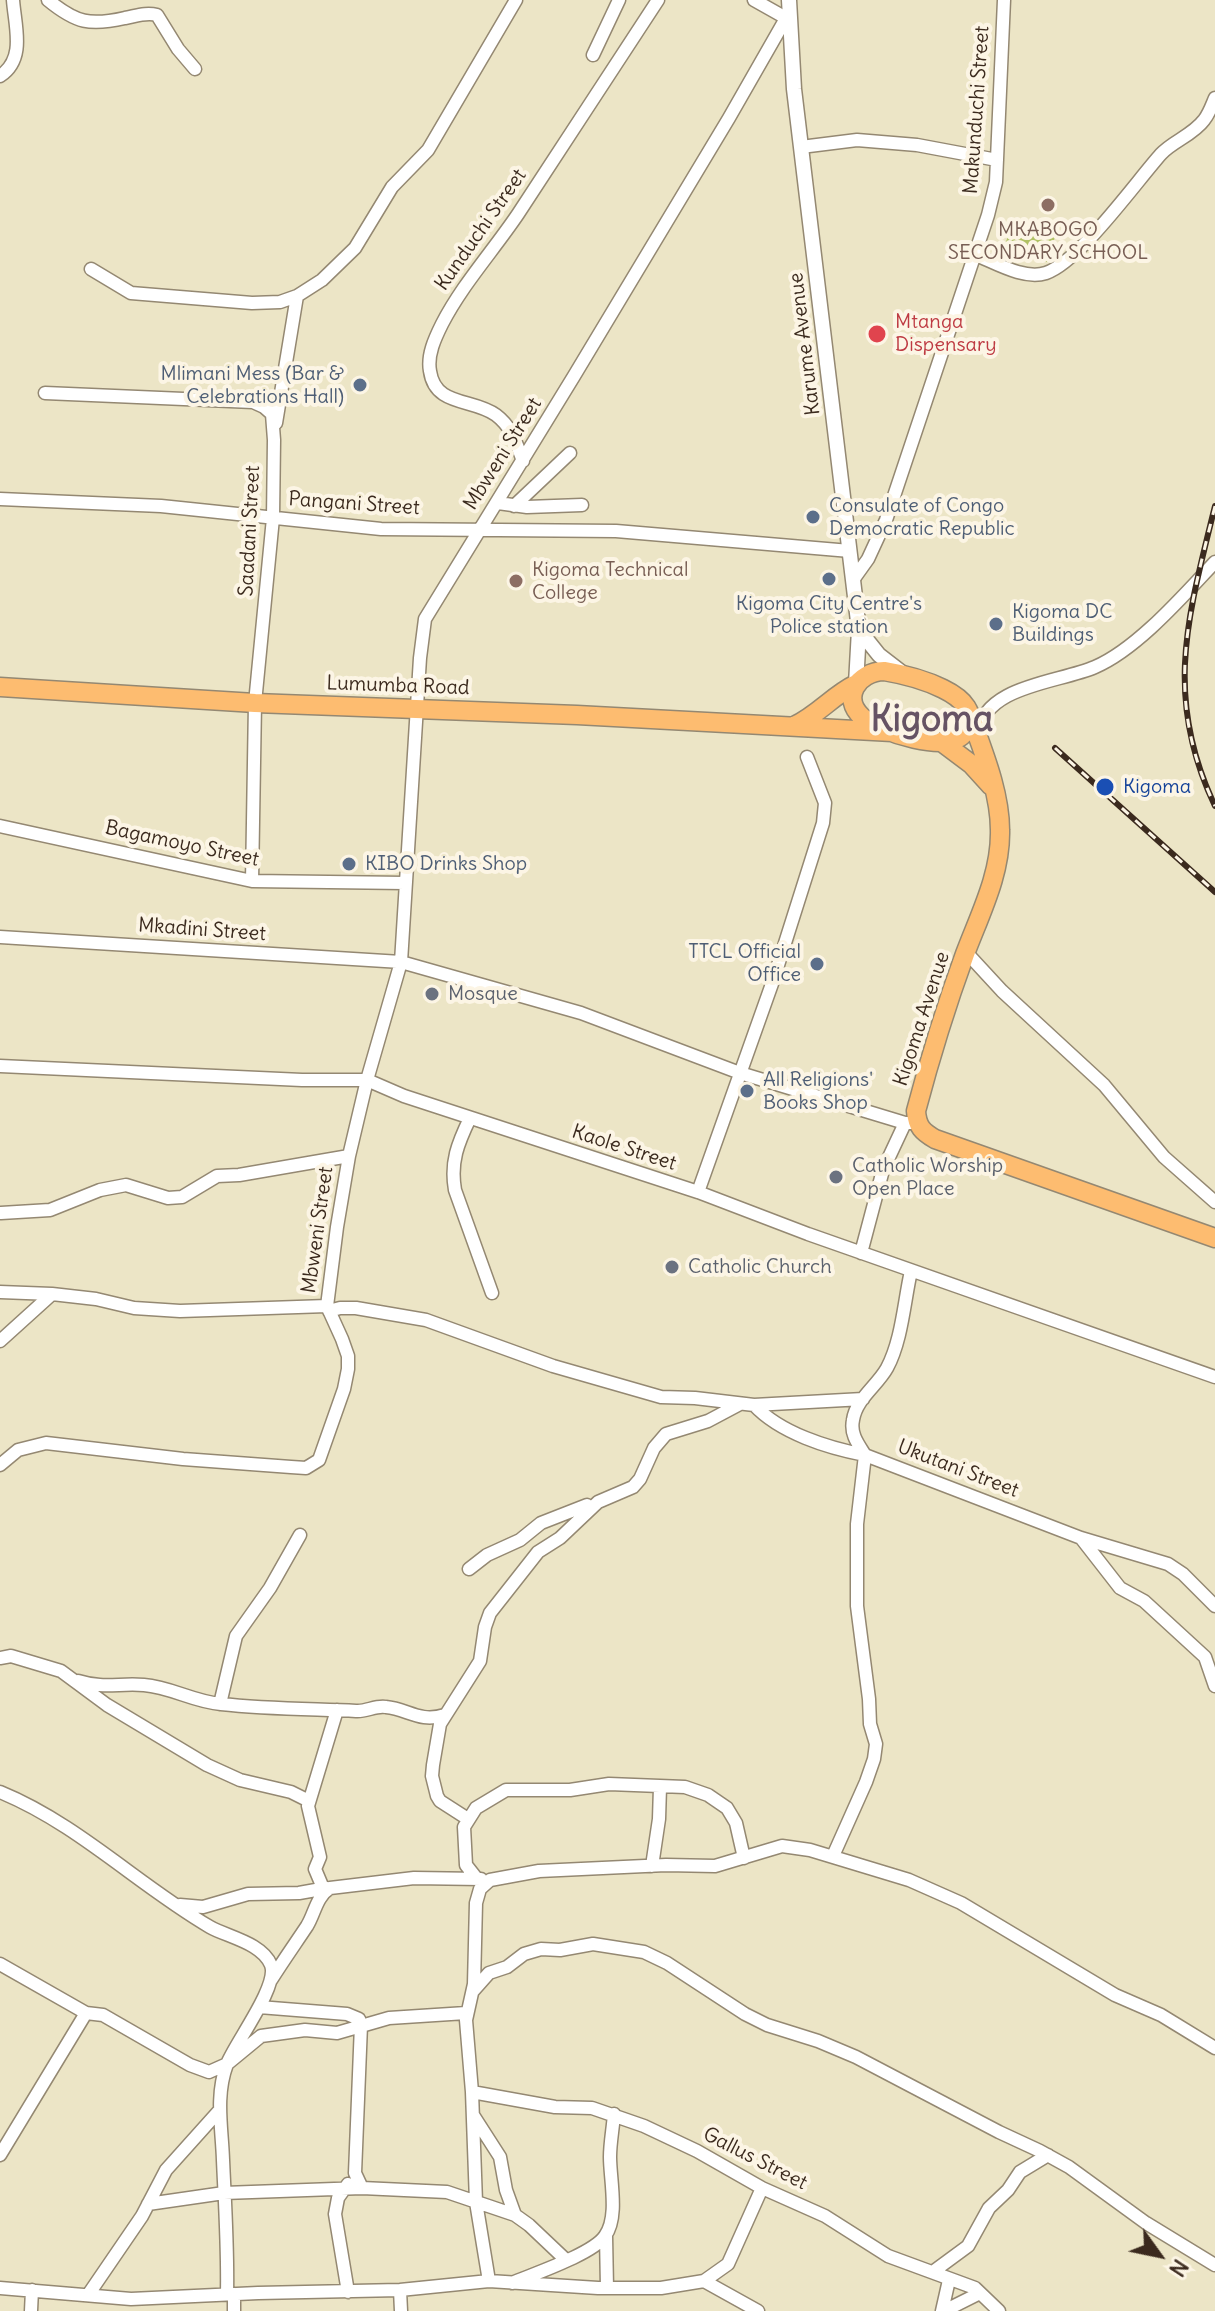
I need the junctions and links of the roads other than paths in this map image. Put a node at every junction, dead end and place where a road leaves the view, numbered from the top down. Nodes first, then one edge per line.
1 (13, 0) edge
2 (48, 0) edge
3 (516, 0) edge
4 (619, 0) edge
5 (658, 0) edge
6 (754, 0) edge
7 (1004, 0) edge
8 (788, 10) edge
9 (593, 55) dead end
10 (195, 69) dead end
11 (0, 76) edge
12 (1215, 98) edge
13 (801, 147) junction
14 (997, 160) junction
15 (976, 255) junction
16 (91, 269) dead end
17 (297, 296) junction
18 (45, 393) dead end
19 (274, 440) junction
20 (570, 453) dead end
21 (523, 461) junction
22 (0, 499) edge
23 (498, 503) junction
24 (582, 505) dead end
25 (514, 506) junction
26 (273, 518) junction
27 (480, 529) junction
28 (850, 551) junction
29 (1215, 562) edge
30 (853, 580) junction
31 (859, 630) junction
32 (906, 675) junction
33 (856, 684) junction
34 (0, 687) edge
35 (255, 703) junction
36 (417, 710) junction
37 (969, 712) junction
38 (794, 726) junction
39 (892, 732) junction
40 (977, 736) junction
41 (943, 743) junction
42 (807, 757) dead end
43 (993, 788) junction
44 (0, 826) edge
45 (252, 881) junction
46 (405, 883) junction
47 (0, 937) edge
48 (966, 952) junction
49 (401, 962) junction
50 (0, 1066) edge
51 (740, 1073) junction
52 (367, 1080) junction
53 (470, 1118) junction
54 (911, 1123) junction
55 (349, 1156) junction
56 (698, 1192) junction
57 (1215, 1202) edge
58 (1, 1213) edge
59 (1215, 1238) edge
60 (861, 1253) junction
61 (911, 1271) junction
62 (0, 1292) edge
63 (492, 1293) dead end
64 (52, 1294) junction
65 (328, 1308) junction
66 (0, 1341) edge
67 (1215, 1377) edge
68 (863, 1399) junction
69 (740, 1404) junction
70 (754, 1405) junction
71 (865, 1455) junction
72 (0, 1465) edge
73 (598, 1502) junction
74 (300, 1535) dead end
75 (1081, 1538) junction
76 (469, 1569) dead end
77 (1215, 1606) edge
78 (0, 1658) edge
79 (78, 1681) junction
80 (1215, 1686) edge
81 (220, 1704) junction
82 (337, 1710) junction
83 (445, 1715) junction
84 (660, 1787) junction
85 (0, 1792) edge
86 (309, 1801) junction
87 (468, 1819) junction
88 (833, 1856) junction
89 (744, 1858) junction
90 (652, 1866) junction
91 (483, 1880) junction
92 (326, 1888) junction
93 (179, 1905) junction
94 (0, 1964) edge
95 (268, 1986) junction
96 (473, 1991) junction
97 (259, 2007) junction
98 (86, 2013) junction
99 (466, 2013) junction
100 (361, 2025) junction
101 (1215, 2048) edge
102 (227, 2064) junction
103 (472, 2092) junction
104 (218, 2112) junction
105 (614, 2114) junction
106 (473, 2115) junction
107 (0, 2155) edge
108 (1048, 2155) junction
109 (355, 2173) junction
110 (362, 2188) junction
111 (762, 2188) junction
112 (345, 2189) junction
113 (224, 2193) junction
114 (476, 2202) junction
115 (148, 2204) junction
116 (515, 2215) junction
117 (606, 2236) junction
118 (566, 2260) junction
119 (1215, 2265) edge
120 (934, 2271) junction
121 (949, 2280) junction
122 (489, 2281) junction
123 (704, 2281) junction
124 (509, 2284) junction
125 (0, 2288) edge
126 (607, 2288) junction
127 (32, 2290) junction
128 (400, 2290) junction
129 (348, 2292) junction
130 (980, 2293) junction
131 (231, 2294) junction
132 (88, 2295) junction
133 (751, 2310) edge
134 (31, 2311) edge
135 (234, 2311) edge
136 (401, 2311) edge
137 (943, 2311) edge
138 (999, 2311) edge

1 - 11 street
2 - 10 street
3 - 17 street
4 - 9 street
5 - 21 street, Kunduchi Street
6 - 8 street
7 - 14 street, Makunduchi Street
8 - 13 street, Karume Avenue
8 - 21 street, Mbweni Street
12 - 15 street
13 - 14 street
13 - 28 street, Karume Avenue
14 - 15 street, Makunduchi Street
15 - 30 street, Makunduchi Street
16 - 17 street
17 - 19 street
18 - 19 street, Saadani Street
19 - 26 street, Saadani Street
20 - 25 street
21 - 23 street, Mbweni Street
22 - 26 street, Pangani Street
23 - 25 street
23 - 27 street, Mbweni Street
24 - 25 street
26 - 27 street, Pangani Street
26 - 35 street, Saadani Street
27 - 28 street, Pangani Street
27 - 36 street, Mbweni Street
28 - 30 street, Karume Avenue
29 - 40 street
30 - 31 street, Karume Avenue
31 - 32 street
31 - 33 street, Karume Avenue
32 - 33 main road
32 - 37 main road
33 - 38 main road
33 - 39 main road
34 - 35 main road, Lumumba Road
35 - 36 main road, Lumumba Road
35 - 45 street, Saadani Street
36 - 38 main road, Lumumba Road
36 - 46 street, Mbweni Street
37 - 40 main road, Kigoma Avenue
37 - 41 main road
38 - 39 main road, Lumumba Road
39 - 41 main road
40 - 43 main road, Kigoma Avenue
41 - 43 main road
42 - 51 street
43 - 48 main road, Kigoma Avenue
44 - 45 street, Bagamoyo Street
45 - 46 street, Bagamoyo Street
46 - 49 street, Mbweni Street
47 - 49 street, Mkadini Street
48 - 54 main road, Kigoma Avenue
48 - 57 street
49 - 51 street
49 - 52 street, Mbweni Street
50 - 52 street, Kaole Street
51 - 54 street
51 - 56 street
52 - 53 street, Kaole Street
52 - 55 street, Mbweni Street
53 - 56 street, Kaole Street
53 - 63 street
54 - 59 main road
54 - 60 street
55 - 58 street
55 - 65 street, Mbweni Street
56 - 60 street, Kaole Street
60 - 61 street, Kaole Street
61 - 67 street, Kaole Street
61 - 68 street, Ukutani Street
62 - 64 street
64 - 65 street
64 - 66 street
65 - 69 street
65 - 72 street, Mbweni Street
68 - 70 street
68 - 71 street, Ukutani Street
69 - 70 street
69 - 73 street
70 - 71 street
71 - 75 street, Ukutani Street
71 - 88 street
73 - 76 street
73 - 83 street
74 - 81 street
75 - 77 street, Ukutani Street
75 - 80 street
78 - 79 street
79 - 81 street
79 - 86 street
81 - 82 street
82 - 83 street
82 - 86 street
83 - 87 street
84 - 87 street
84 - 89 street
84 - 90 street
85 - 93 street
86 - 92 street
87 - 91 street
88 - 89 street
88 - 101 street
89 - 90 street
90 - 91 street
91 - 92 street
91 - 96 street
92 - 93 street
92 - 95 street
93 - 95 street
94 - 98 street
95 - 97 street
96 - 99 street
96 - 108 street
97 - 100 street
97 - 102 street
98 - 102 street
98 - 107 street
99 - 100 street
99 - 103 street
100 - 102 street
100 - 109 street
102 - 104 street
103 - 105 street, Gallus Street
103 - 106 street
104 - 113 street
104 - 115 street
105 - 111 street, Gallus Street
105 - 117 street
106 - 114 street
106 - 116 street
108 - 119 street
108 - 120 street
109 - 110 street
109 - 112 street
110 - 112 street
110 - 114 street
111 - 120 street, Gallus Street
111 - 123 street
112 - 113 street
112 - 129 street
113 - 115 street
113 - 131 street
114 - 116 street
114 - 122 street
115 - 132 street
116 - 118 street
117 - 118 street
117 - 126 street
118 - 124 street
120 - 121 street, Gallus Street
121 - 130 street, Gallus Street
121 - 137 street
122 - 124 street
122 - 128 street
123 - 126 street
123 - 133 street
124 - 126 street
125 - 127 street
127 - 132 street
127 - 134 street
128 - 129 street
128 - 136 street
129 - 131 street
130 - 137 street
130 - 138 street, Gallus Street
131 - 132 street
131 - 135 street

